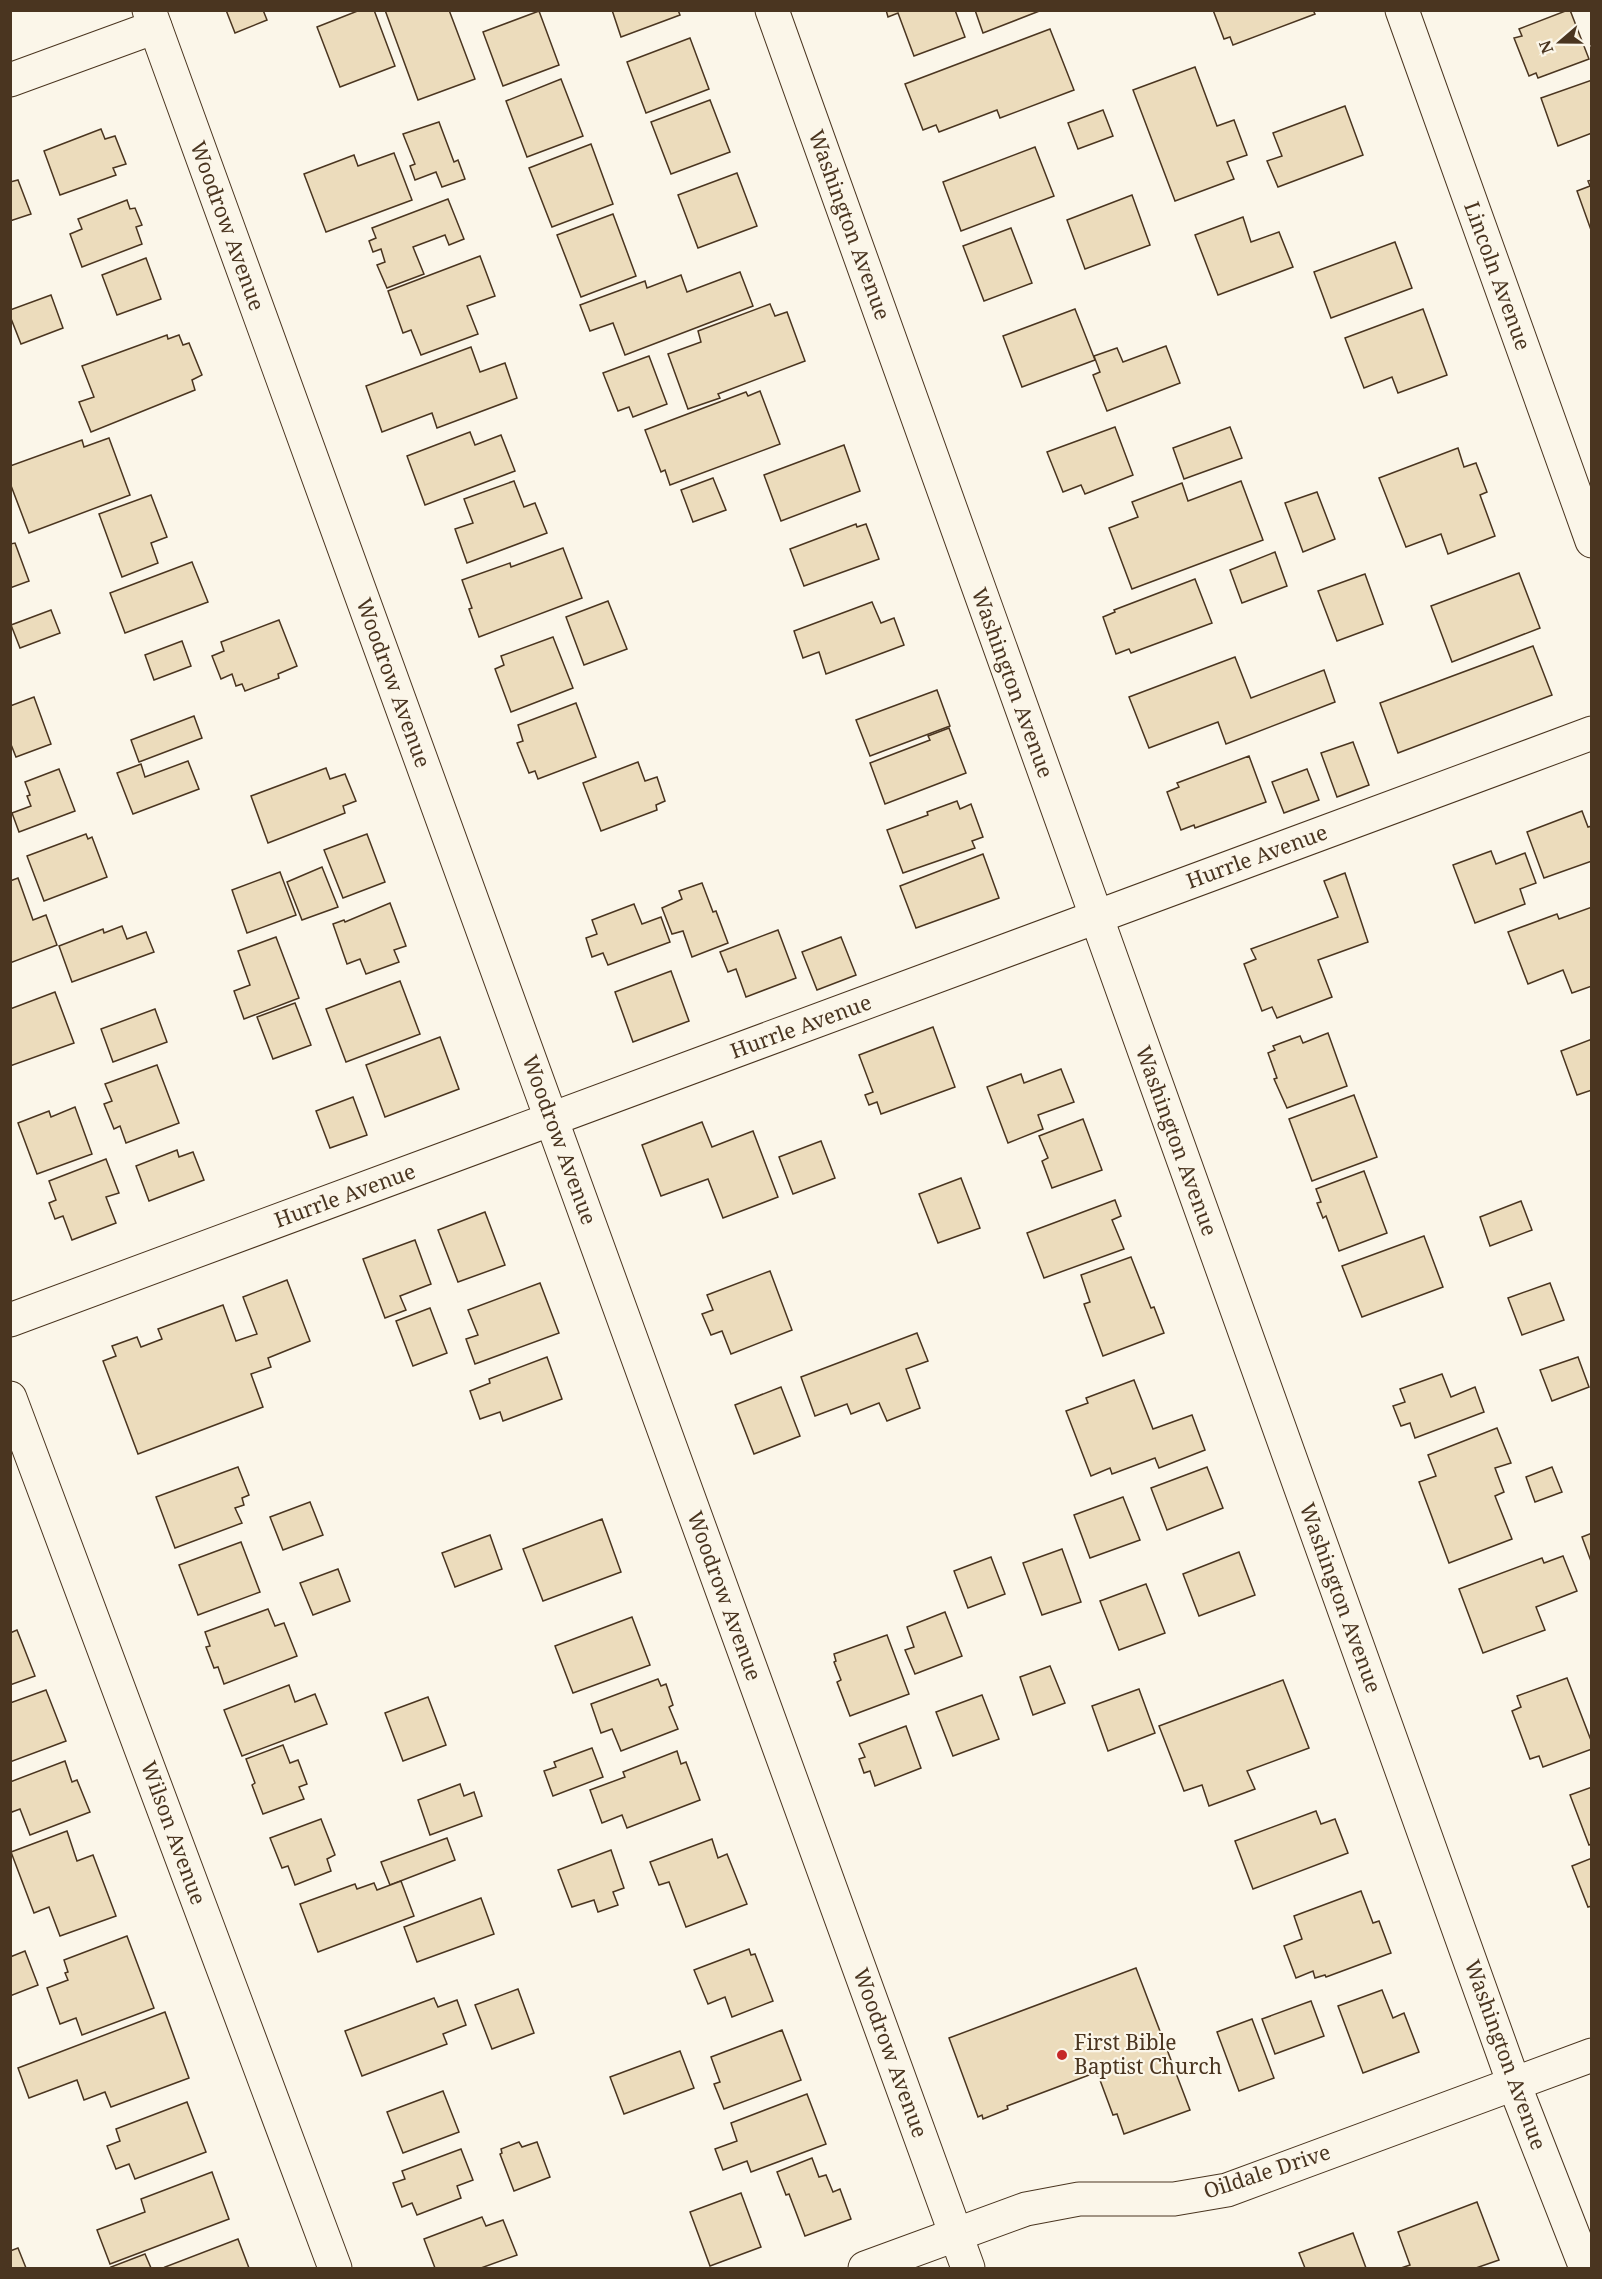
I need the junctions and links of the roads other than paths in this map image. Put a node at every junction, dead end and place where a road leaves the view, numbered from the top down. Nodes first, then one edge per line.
1 (772, 10) edge
2 (1402, 10) edge
3 (152, 19) edge
4 (10, 80) edge
5 (1592, 542) edge
6 (1592, 733) edge
7 (1096, 917) junction
8 (551, 1119) junction
9 (10, 1320) edge
10 (10, 1398) edge
11 (1592, 2055) edge
12 (1514, 2084) junction
13 (956, 2235) junction
14 (335, 2268) edge
15 (865, 2268) edge
16 (968, 2268) edge
17 (1586, 2268) edge

1 - 7 street, Washington Avenue
2 - 5 street, Lincoln Avenue
3 - 4 street
3 - 8 street, Woodrow Avenue
6 - 7 street, Hurrle Avenue
7 - 8 street, Hurrle Avenue
7 - 12 street, Washington Avenue
8 - 9 street, Hurrle Avenue
8 - 13 street, Woodrow Avenue
10 - 14 street, Wilson Avenue
11 - 12 street, Oildale Drive
12 - 13 street, Oildale Drive
12 - 17 street, Washington Avenue
13 - 15 street, Oildale Drive
13 - 16 street, Woodrow Avenue

